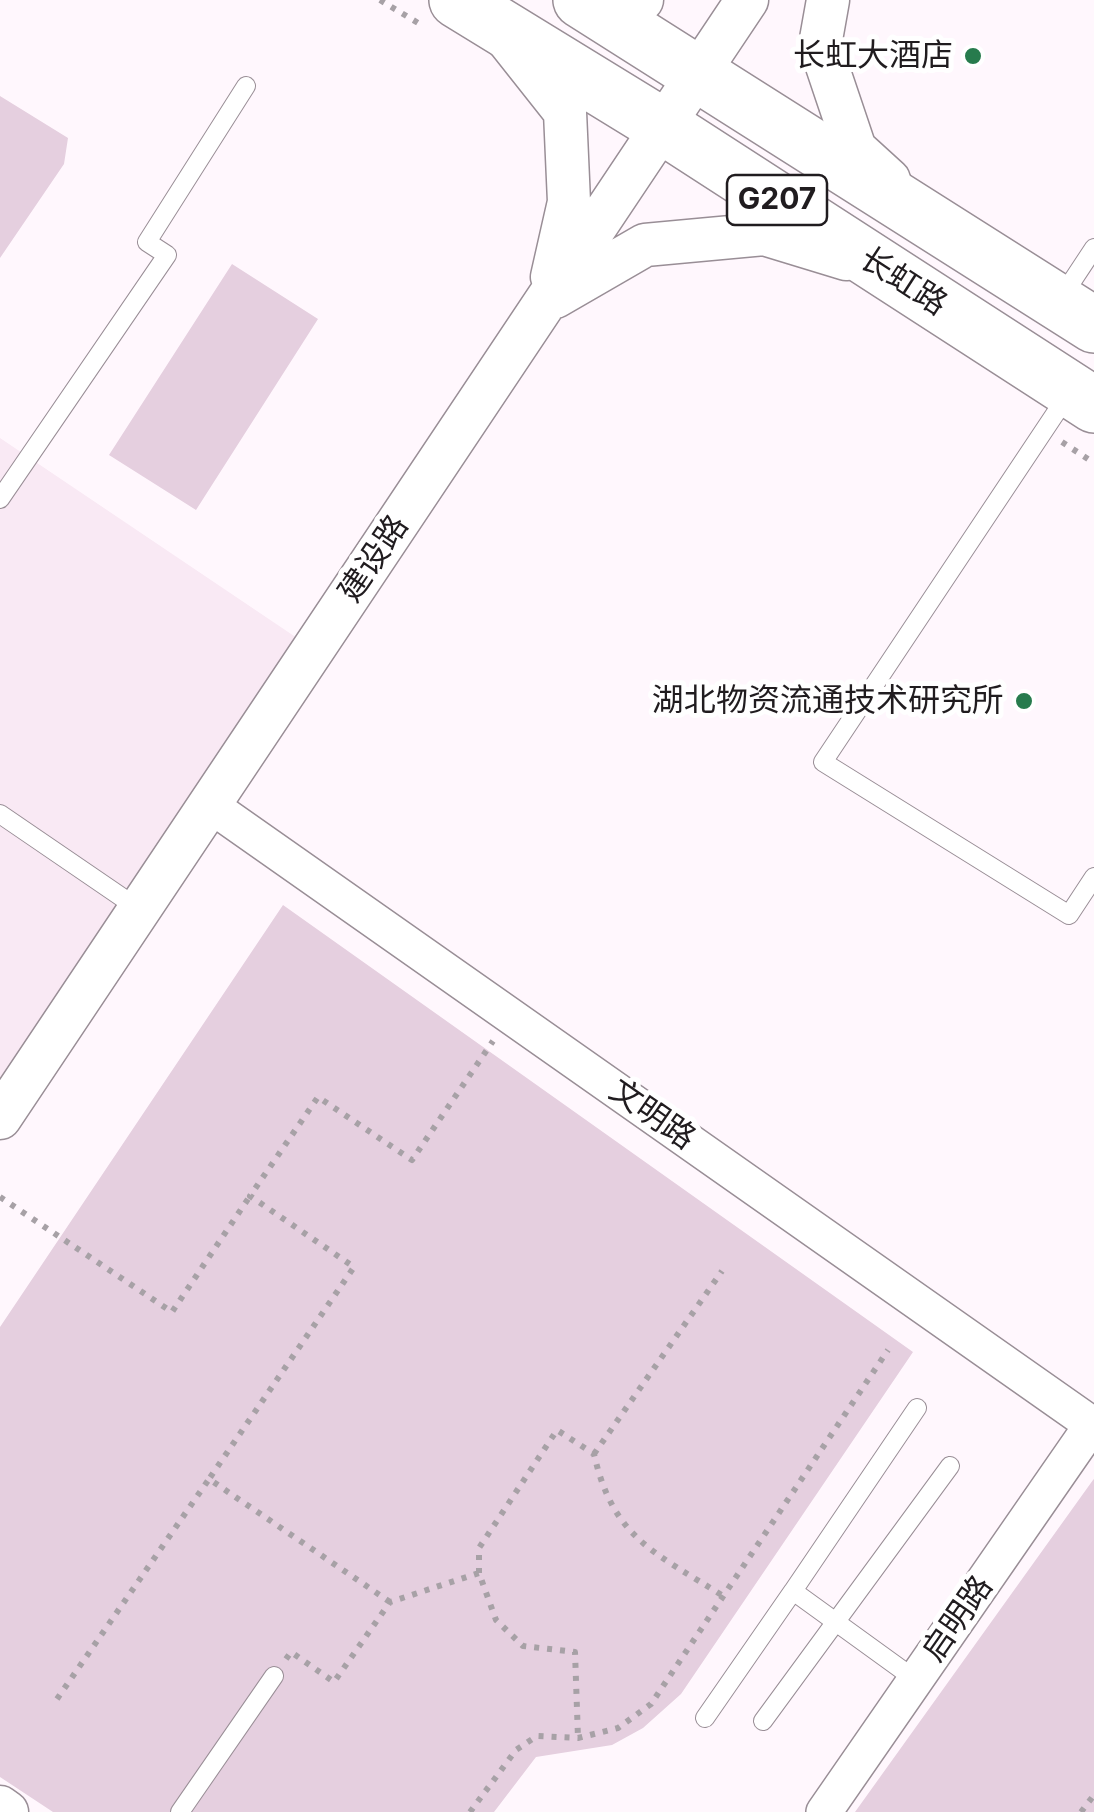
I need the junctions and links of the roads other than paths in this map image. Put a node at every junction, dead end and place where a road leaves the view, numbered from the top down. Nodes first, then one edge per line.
1 (581, 0) edge
2 (632, 0) edge
3 (642, 0) edge
4 (748, 0) edge
5 (828, 0) edge
6 (476, 12) edge
7 (698, 72) junction
8 (246, 86) dead end
9 (664, 127) junction
10 (937, 225) junction
11 (1094, 248) edge
12 (888, 272) junction
13 (546, 302) junction
14 (1076, 314) edge
15 (1082, 398) edge
16 (0, 498) edge
17 (210, 804) junction
18 (0, 814) edge
19 (1094, 877) edge
20 (140, 910) junction
21 (0, 1118) edge
22 (917, 1408) dead end
23 (1093, 1426) edge
24 (950, 1466) dead end
25 (793, 1591) junction
26 (834, 1620) junction
27 (274, 1676) road end
28 (916, 1680) junction
29 (705, 1718) dead end
30 (764, 1721) dead end
31 (0, 1807) edge
32 (7, 1812) edge
33 (180, 1812) edge
34 (824, 1812) edge

1 - 7 highway, 长虹路 / G207
2 - 3 street
4 - 7 street, 建设路
5 - 10 street
6 - 9 highway, 长虹路 / G207
6 - 13 street
7 - 9 street, 建设路
7 - 10 highway, 长虹路 / G207
8 - 16 lane
9 - 12 highway, 长虹路 / G207
9 - 13 street, 建设路
10 - 14 highway, 长虹路 / G207
11 - 14 lane
12 - 13 street
12 - 15 highway, 长虹路 / G207
13 - 17 street, 建设路
15 - 19 lane
17 - 20 street, 建设路
17 - 23 street, 文明路
18 - 20 lane
20 - 21 street, 建设路
22 - 25 lane
23 - 28 street, 启明路
24 - 26 lane
25 - 26 lane
25 - 29 lane
26 - 28 lane
26 - 30 lane
27 - 33 lane
28 - 34 street, 启明路
31 - 32 street

